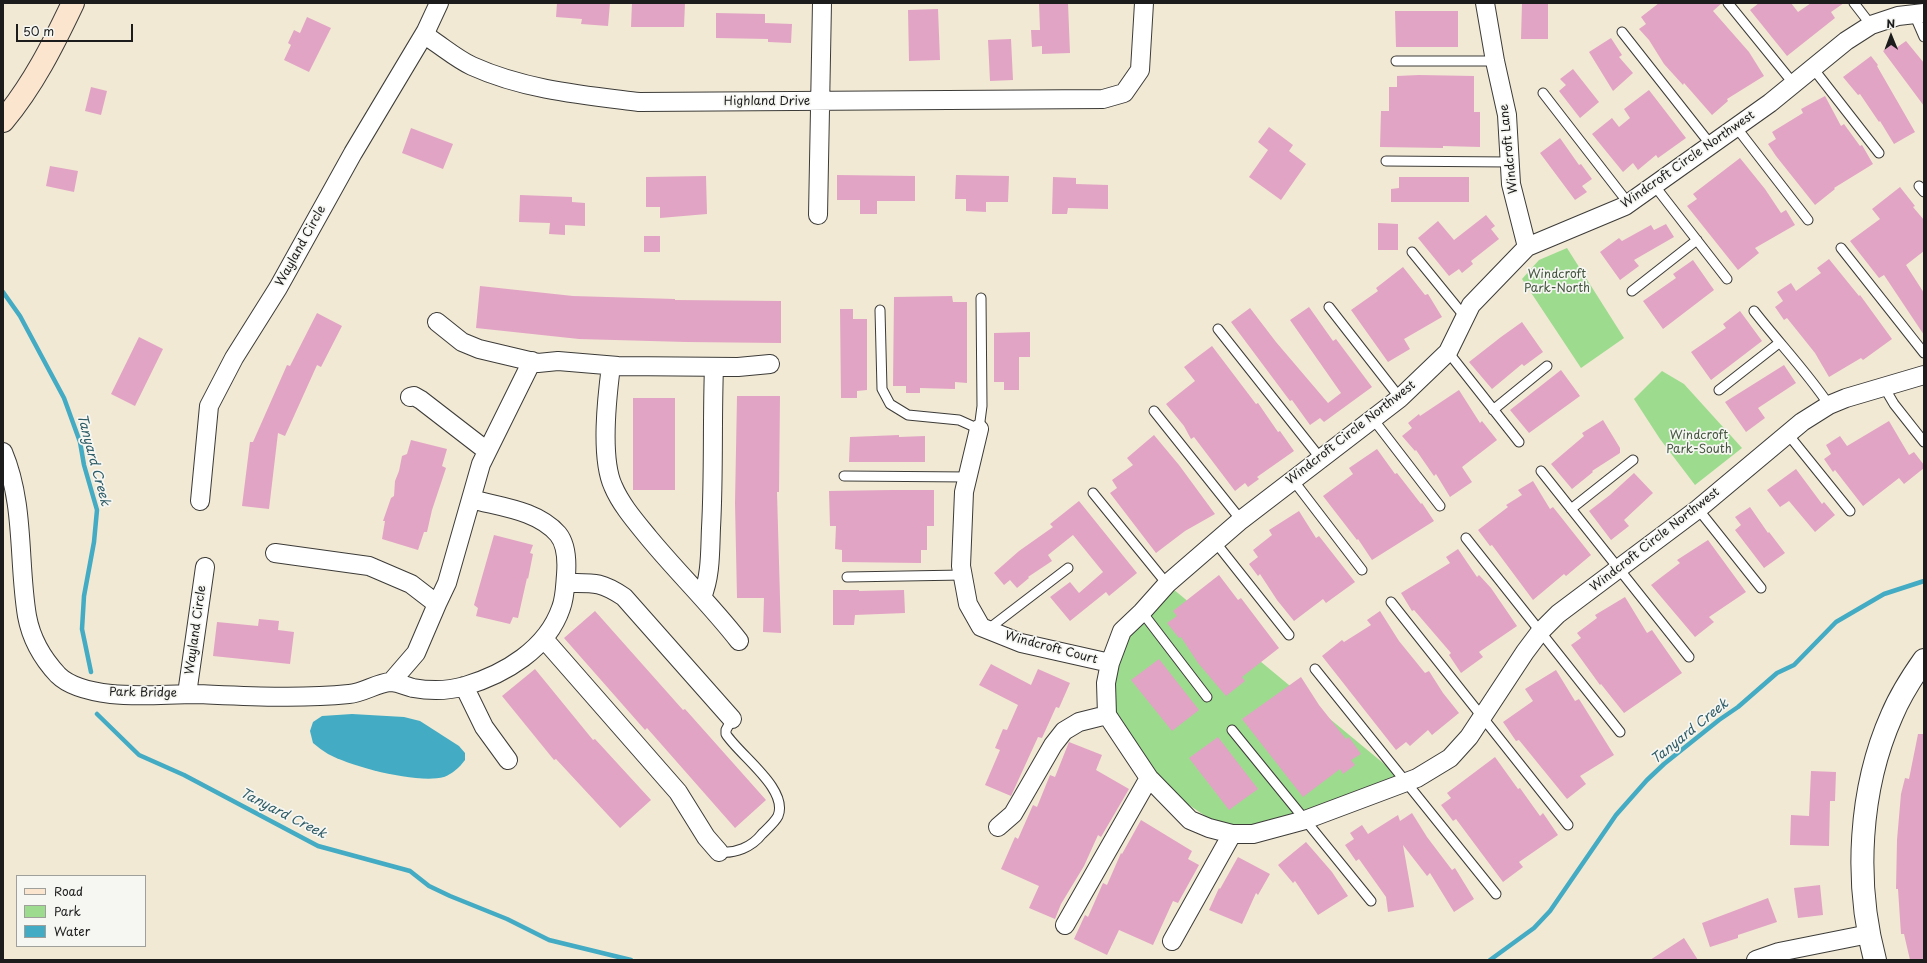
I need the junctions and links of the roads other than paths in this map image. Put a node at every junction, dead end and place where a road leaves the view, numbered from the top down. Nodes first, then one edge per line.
1 (73, 3) edge
2 (439, 3) edge
3 (822, 3) edge
4 (1144, 3) edge
5 (1485, 3) edge
6 (1728, 3) edge
7 (1854, 3) edge
8 (1919, 13) edge
9 (1871, 25) junction
10 (426, 31) junction
11 (1622, 32) dead end
12 (1924, 37) edge
13 (1396, 61) dead end
14 (1495, 61) junction
15 (1812, 67) junction
16 (1793, 83) junction
17 (1543, 94) dead end
18 (820, 101) junction
19 (3, 121) edge
20 (1736, 127) junction
21 (1711, 145) junction
22 (1879, 153) dead end
23 (1386, 161) dead end
24 (1508, 162) junction
25 (1654, 186) junction
26 (1628, 204) junction
27 (818, 215) dead end
28 (1808, 220) dead end
29 (1697, 240) junction
30 (1527, 247) junction
31 (1841, 248) dead end
32 (1412, 252) dead end
33 (1727, 279) dead end
34 (1632, 292) dead end
35 (981, 298) dead end
36 (1329, 307) dead end
37 (880, 310) dead end
38 (1754, 311) dead end
39 (1465, 317) junction
40 (437, 322) dead end
41 (1218, 329) dead end
42 (1779, 343) junction
43 (1448, 352) junction
44 (1924, 353) edge
45 (532, 361) junction
46 (770, 364) dead end
47 (611, 366) junction
48 (1547, 366) dead end
49 (714, 367) junction
50 (1924, 375) edge
51 (1884, 388) junction
52 (1720, 390) dead end
53 (410, 397) dead end
54 (1400, 398) junction
55 (1829, 405) junction
56 (1493, 410) junction
57 (1154, 411) dead end
58 (1373, 419) junction
59 (979, 429) junction
60 (1787, 433) junction
61 (1519, 442) dead end
62 (1924, 442) edge
63 (3, 452) edge
64 (487, 452) junction
65 (1321, 459) junction
66 (1633, 460) dead end
67 (1542, 471) dead end
68 (844, 476) dead end
69 (968, 478) junction
70 (1294, 480) junction
71 (1092, 493) dead end
72 (471, 499) junction
73 (200, 501) dead end
74 (1440, 506) dead end
75 (1571, 509) junction
76 (1698, 509) junction
77 (1850, 511) dead end
78 (1241, 520) junction
79 (1466, 538) dead end
80 (1216, 543) junction
81 (274, 553) dead end
82 (205, 567) dead end
83 (1068, 568) dead end
84 (1619, 569) junction
85 (1362, 570) dead end
86 (963, 575) junction
87 (847, 577) dead end
88 (566, 583) junction
89 (1166, 584) junction
90 (1762, 588) dead end
91 (702, 597) junction
92 (1391, 602) dead end
93 (437, 604) junction
94 (1142, 612) junction
95 (986, 630) junction
96 (1540, 632) junction
97 (1289, 635) dead end
98 (544, 639) junction
99 (739, 641) dead end
100 (1689, 657) dead end
101 (1924, 660) edge
102 (1110, 663) junction
103 (1315, 669) dead end
104 (391, 682) junction
105 (464, 686) junction
106 (187, 694) junction
107 (1207, 697) dead end
108 (1107, 715) junction
109 (1482, 717) junction
110 (732, 719) joint
111 (1232, 730) dead end
112 (1620, 732) dead end
113 (508, 760) dead end
114 (1149, 778) junction
115 (1406, 782) junction
116 (1305, 820) junction
117 (1568, 825) dead end
118 (998, 827) dead end
119 (1232, 834) junction
120 (719, 852) joint
121 (1496, 894) dead end
122 (1371, 901) dead end
123 (1065, 925) dead end
124 (1869, 934) junction
125 (1172, 940) dead end
126 (1756, 960) edge
127 (1874, 960) edge

1 - 19 main road
2 - 10 street, Wayland Circle
3 - 18 street
4 - 18 street, Highland Drive
5 - 14 street, Windcroft Lane
6 - 16 lane
7 - 9 lane
8 - 9 street, Windcroft Circle Northwest
8 - 12 lane
9 - 15 street, Windcroft Circle Northwest
10 - 18 street, Highland Drive
10 - 73 street, Wayland Circle
11 - 21 lane
13 - 14 lane
14 - 24 street, Windcroft Lane
15 - 16 street, Windcroft Circle Northwest
15 - 22 lane
16 - 20 street, Windcroft Circle Northwest
17 - 26 lane
18 - 27 street
20 - 21 street, Windcroft Circle Northwest
20 - 28 lane
21 - 25 street, Windcroft Circle Northwest
23 - 24 lane
24 - 30 street, Windcroft Lane
25 - 26 street, Windcroft Circle Northwest
25 - 29 lane
26 - 30 street, Windcroft Circle Northwest
29 - 33 lane
29 - 34 lane
30 - 39 street, Windcroft Circle Northwest
31 - 44 lane
32 - 39 lane
35 - 59 lane
36 - 54 lane
37 - 59 lane
38 - 42 lane
39 - 43 street, Windcroft Circle Northwest
40 - 45 street
41 - 65 lane
42 - 52 lane
42 - 55 lane
43 - 54 street, Windcroft Circle Northwest
43 - 56 lane
45 - 47 street
45 - 64 street
46 - 49 street
47 - 49 street
47 - 91 street
48 - 56 lane
49 - 91 street
50 - 51 street, Windcroft Circle Northwest
51 - 55 street, Windcroft Circle Northwest
51 - 62 lane
53 - 64 street
54 - 58 street, Windcroft Circle Northwest
55 - 60 street, Windcroft Circle Northwest
56 - 61 lane
57 - 78 lane
58 - 65 street, Windcroft Circle Northwest
58 - 74 lane
59 - 69 street
60 - 76 street, Windcroft Circle Northwest
60 - 77 lane
63 - 106 street, Park Bridge
64 - 72 street
65 - 70 street, Windcroft Circle Northwest
66 - 75 lane
67 - 75 lane
68 - 69 lane
69 - 86 street
70 - 78 street, Windcroft Circle Northwest
70 - 85 lane
71 - 89 lane
72 - 88 street
72 - 93 street
75 - 84 lane
76 - 84 street, Windcroft Circle Northwest
76 - 90 lane
78 - 80 street, Windcroft Circle Northwest
79 - 96 lane
80 - 89 street, Windcroft Circle Northwest
80 - 97 lane
81 - 93 street
82 - 106 street, Wayland Circle
83 - 95 lane
84 - 96 street, Windcroft Circle Northwest
84 - 100 lane
86 - 87 lane
86 - 95 street
88 - 98 street
88 - 110 street
89 - 94 street, Windcroft Circle Northwest
91 - 99 street
92 - 109 lane
93 - 104 street
94 - 102 street, Windcroft Circle Northwest
94 - 107 lane
95 - 102 street, Windcroft Court
96 - 109 street, Windcroft Circle Northwest
96 - 112 lane
98 - 105 street
98 - 120 street
101 - 124 street
102 - 108 street, Windcroft Circle Northwest
103 - 115 lane
104 - 105 street
104 - 106 street, Park Bridge
105 - 113 street
108 - 114 street, Windcroft Circle Northwest
108 - 118 street
109 - 115 street, Windcroft Circle Northwest
109 - 117 lane
110 - 120 lane
111 - 116 lane
114 - 119 street, Windcroft Circle Northwest
114 - 123 street
115 - 116 street, Windcroft Circle Northwest
115 - 121 lane
116 - 119 street, Windcroft Circle Northwest
116 - 122 lane
119 - 125 street
124 - 126 street
124 - 127 street

